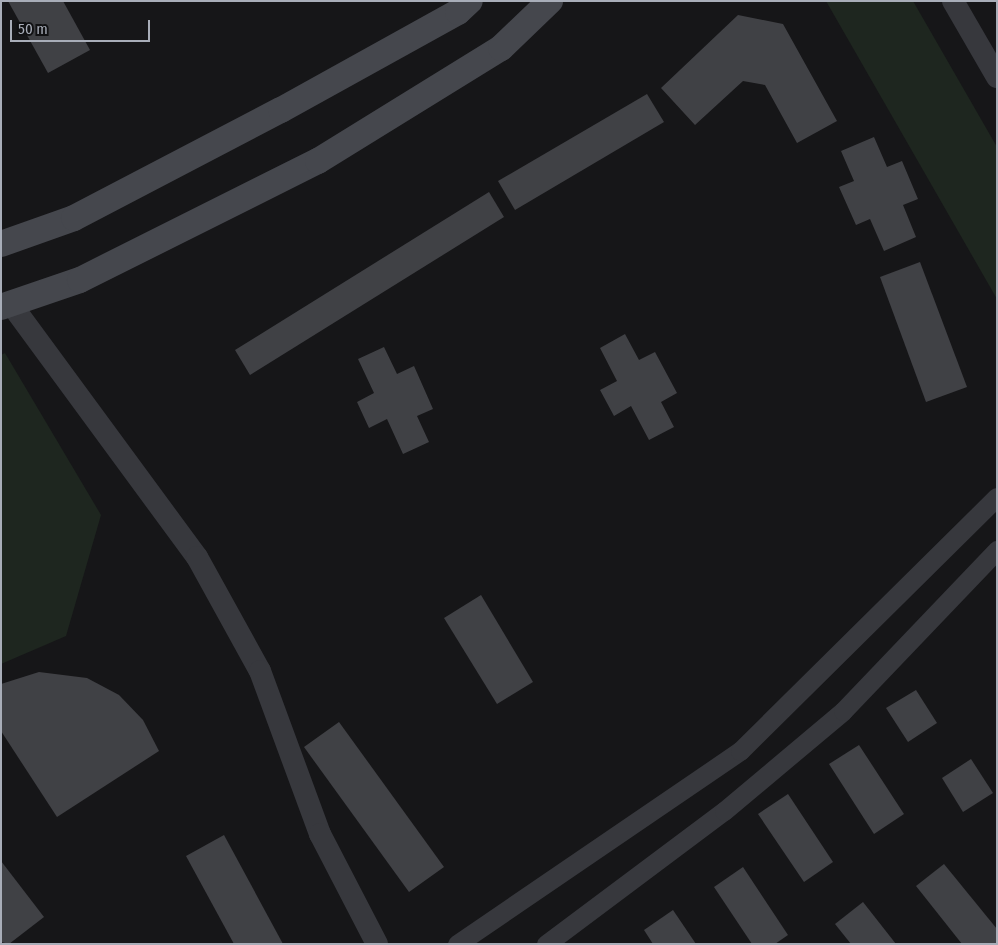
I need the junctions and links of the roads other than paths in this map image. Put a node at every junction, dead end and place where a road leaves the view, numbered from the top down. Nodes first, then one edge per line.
1 (470, 1) edge
2 (550, 1) edge
3 (953, 1) edge
4 (997, 76) edge
5 (1, 244) edge
6 (6, 306) edge
7 (997, 497) edge
8 (997, 550) edge
9 (378, 944) edge
10 (458, 944) edge
11 (546, 944) edge

1 - 5 main road
2 - 6 main road
3 - 4 street
6 - 9 street
7 - 10 street
8 - 11 street

